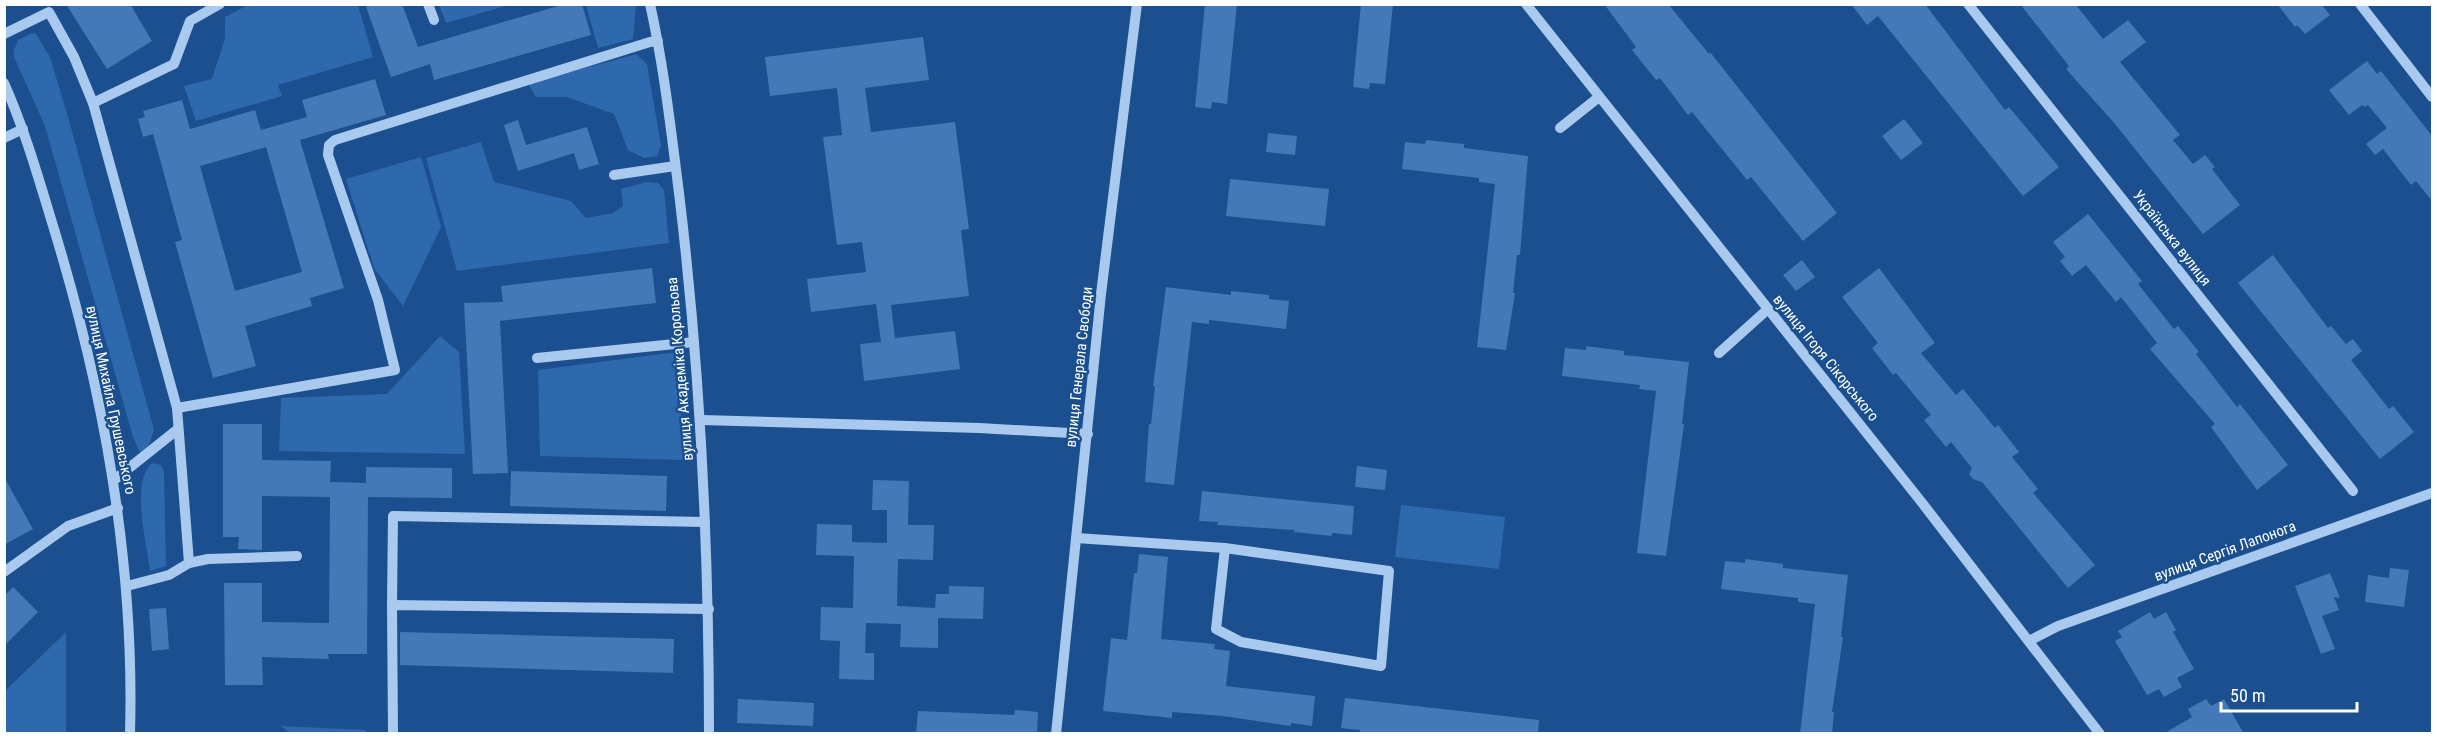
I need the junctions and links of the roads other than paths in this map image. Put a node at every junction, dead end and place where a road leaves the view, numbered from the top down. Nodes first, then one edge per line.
1 (220, 4) edge
2 (428, 4) edge
3 (650, 4) edge
4 (1137, 4) edge
5 (1526, 4) edge
6 (1968, 4) edge
7 (2360, 4) edge
8 (46, 8) edge
9 (434, 20) dead end
10 (4, 34) edge
11 (658, 41) junction
12 (4, 83) edge
13 (1599, 97) junction
14 (2433, 97) edge
15 (93, 103) junction
16 (1560, 128) dead end
17 (23, 129) junction
18 (4, 138) edge
19 (675, 166) junction
20 (614, 175) dead end
21 (1768, 309) junction
22 (694, 342) junction
23 (1719, 352) dead end
24 (537, 358) dead end
25 (177, 408) junction
26 (702, 420) junction
27 (178, 429) junction
28 (1088, 434) junction
29 (114, 480) junction
30 (2353, 491) dead end
31 (2433, 493) edge
32 (118, 508) junction
33 (705, 522) junction
34 (1076, 538) junction
35 (1225, 548) junction
36 (297, 556) dead end
37 (189, 563) junction
38 (4, 572) edge
39 (127, 586) junction
40 (392, 606) junction
41 (709, 609) junction
42 (2029, 641) junction
43 (130, 734) edge
44 (393, 734) edge
45 (709, 734) edge
46 (1056, 734) edge
47 (2100, 734) edge

1 - 15 street
2 - 9 street
3 - 11 street, вулиця Академіка Корольова
4 - 28 street, вулиця Генерала Свободи
5 - 13 street, вулиця Ігоря Сікорського
6 - 30 street, Українська вулиця
7 - 14 street
8 - 10 street
8 - 15 street
11 - 19 street, вулиця Академіка Корольова
11 - 25 street
12 - 17 street, вулиця Михайла Грушевського
13 - 16 street
13 - 21 street, вулиця Ігоря Сікорського
15 - 25 street
17 - 18 street
17 - 29 street, вулиця Михайла Грушевського
19 - 20 street
19 - 22 street, вулиця Академіка Корольова
21 - 23 street
21 - 42 street, вулиця Ігоря Сікорського
22 - 24 street
22 - 26 street, вулиця Академіка Корольова
25 - 27 street
26 - 28 street
26 - 33 street, вулиця Академіка Корольова
27 - 29 street
27 - 37 street
28 - 34 street, вулиця Генерала Свободи
29 - 32 street, вулиця Михайла Грушевського
31 - 42 street, вулиця Сергія Лапонога
32 - 38 street
32 - 39 street, вулиця Михайла Грушевського
33 - 40 street
33 - 41 street, вулиця Академіка Корольова
34 - 35 street
34 - 46 street, вулиця Генерала Свободи
35 - 35 street
36 - 37 street
37 - 39 street
39 - 43 street, вулиця Михайла Грушевського
40 - 41 street
40 - 44 street
41 - 45 street, вулиця Академіка Корольова
42 - 47 street, вулиця Ігоря Сікорського

